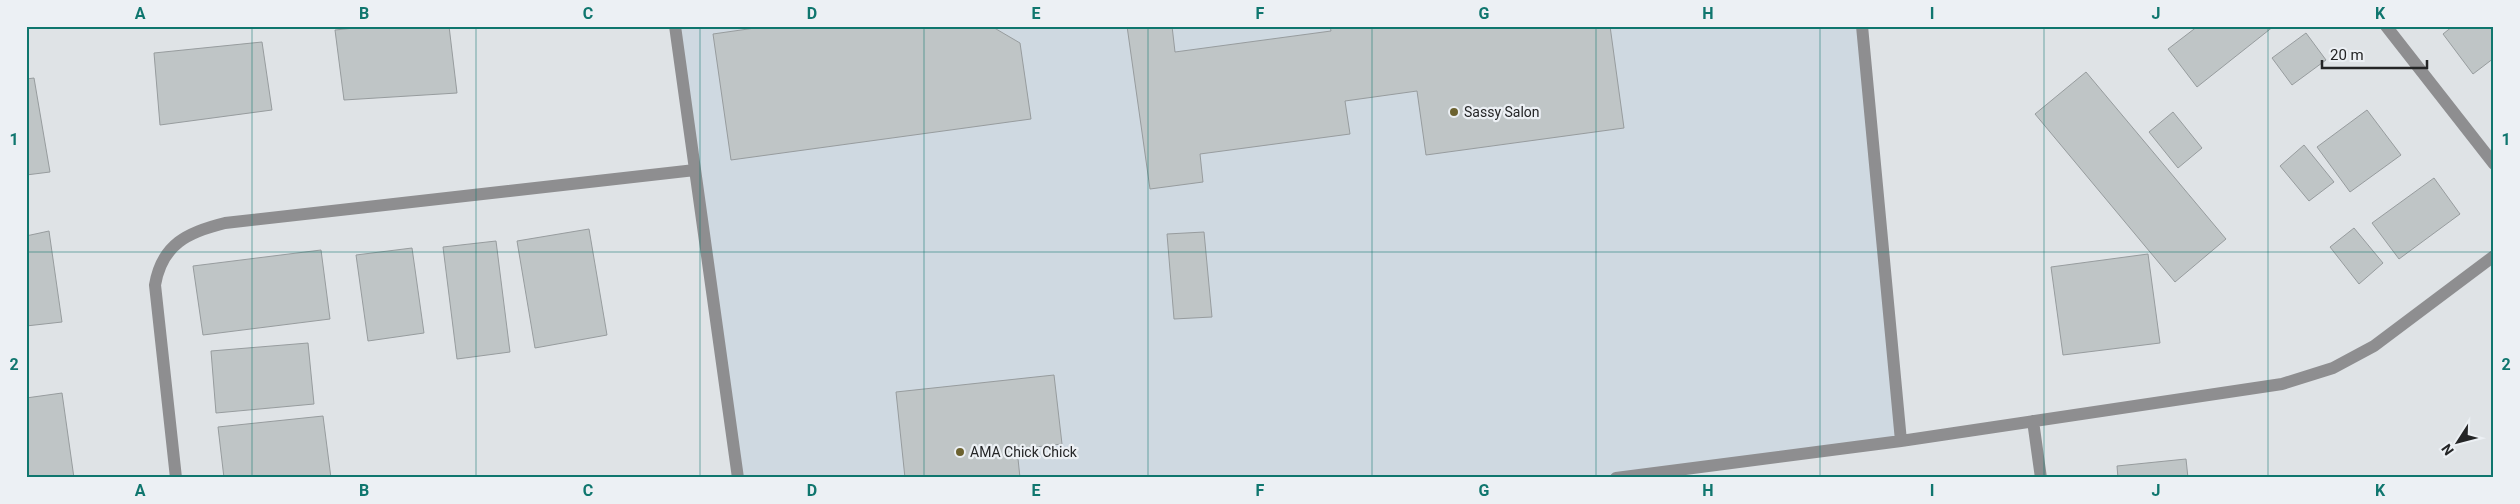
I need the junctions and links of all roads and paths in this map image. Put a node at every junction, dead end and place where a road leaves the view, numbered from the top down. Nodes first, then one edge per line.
1 (675, 26) edge
2 (1862, 26) edge
3 (2386, 26) edge
4 (2494, 164) edge
5 (695, 170) junction
6 (2494, 256) edge
7 (2034, 421) junction
8 (1901, 441) junction
9 (1675, 474) edge
10 (176, 478) edge
11 (738, 478) edge
12 (1616, 478) edge
13 (2041, 478) edge

1 - 5 street
2 - 8 street
3 - 4 street
5 - 10 street
5 - 11 street
6 - 7 street
7 - 8 street
7 - 13 street
8 - 9 street
9 - 12 street

